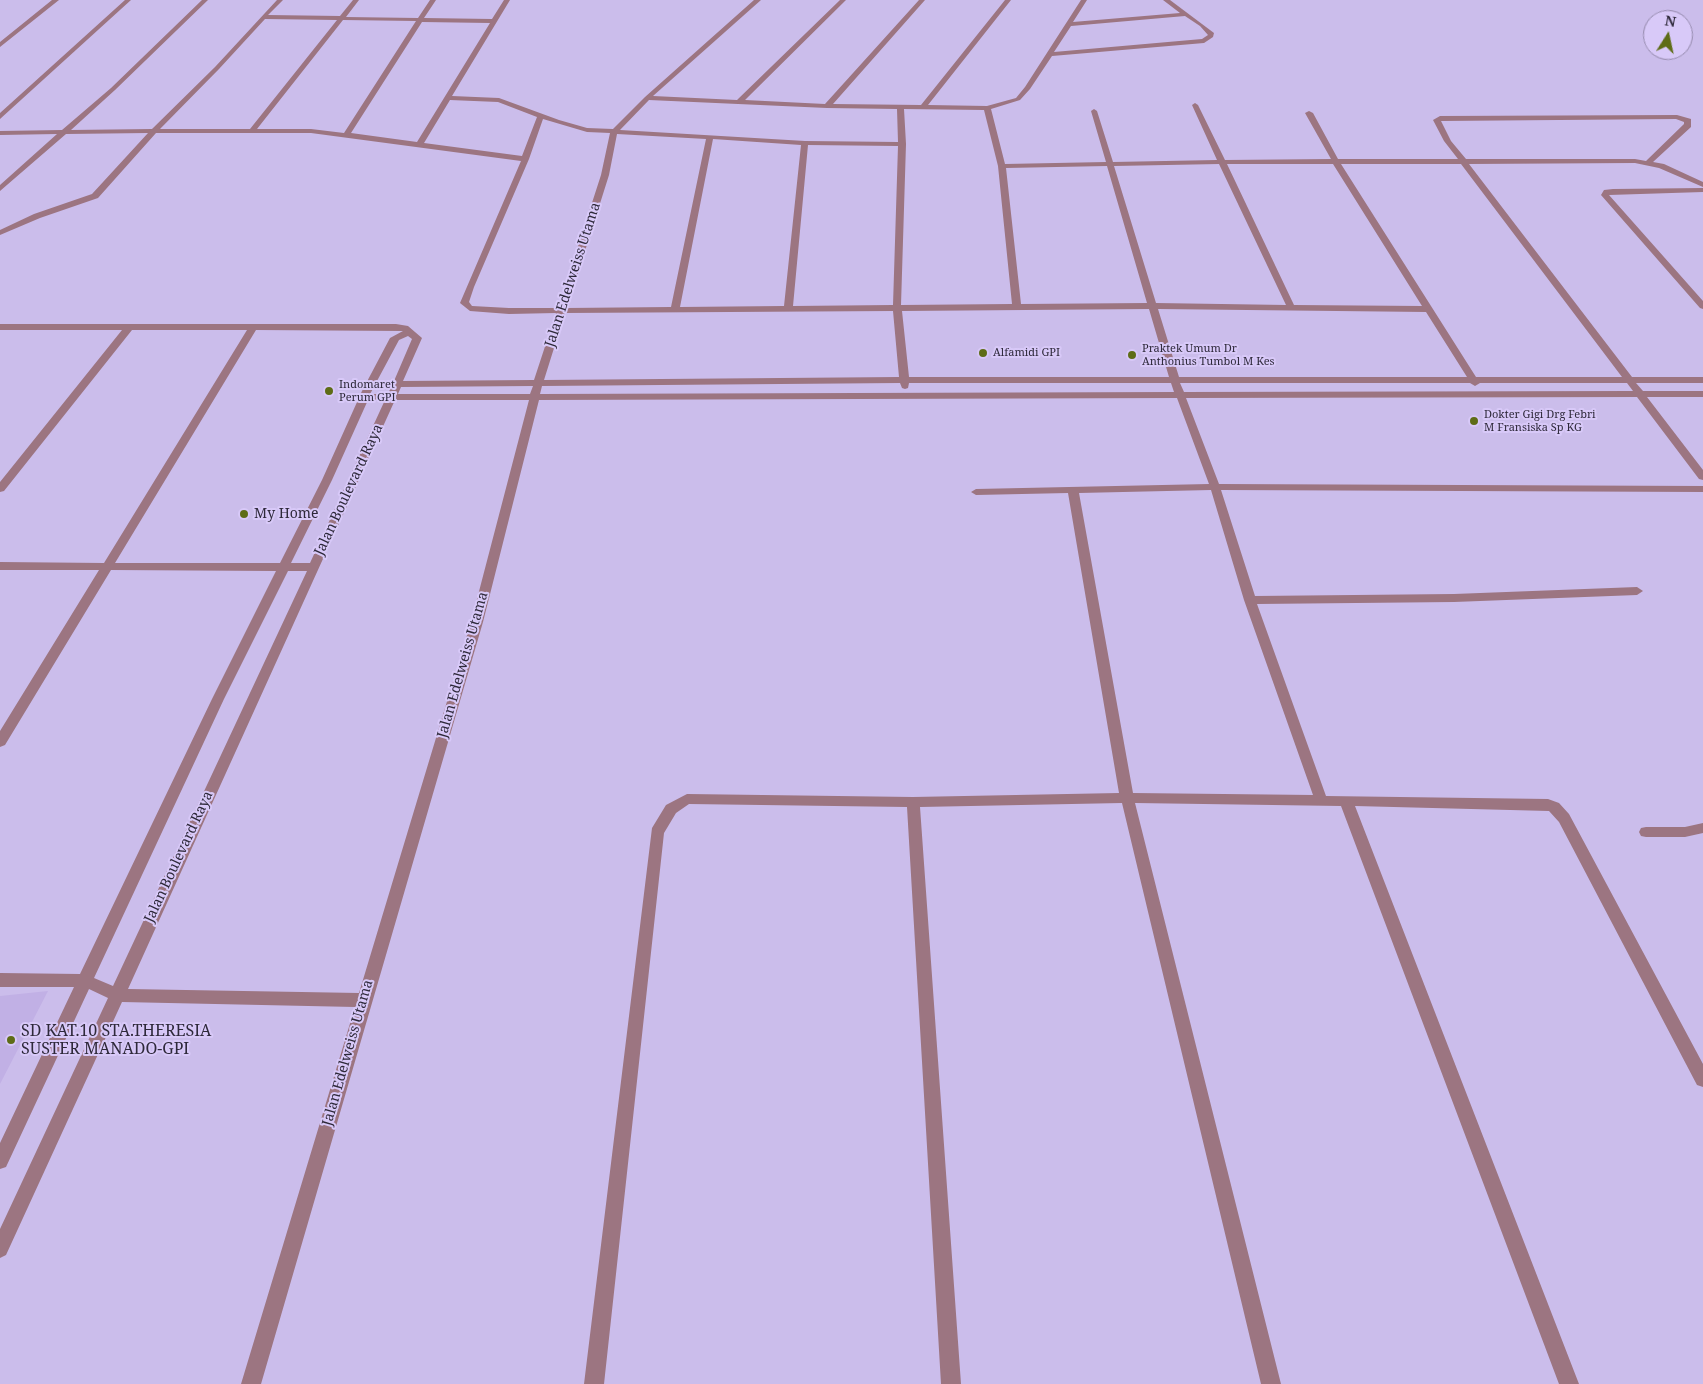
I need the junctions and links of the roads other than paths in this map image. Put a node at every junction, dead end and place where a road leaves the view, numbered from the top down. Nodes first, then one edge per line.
1 (56, 0) edge
2 (128, 0) edge
3 (204, 0) edge
4 (280, 0) edge
5 (356, 0) edge
6 (433, 0) edge
7 (507, 0) edge
8 (758, 0) edge
9 (843, 0) edge
10 (922, 0) edge
11 (1008, 0) edge
12 (1084, 0) edge
13 (1166, 0) edge
14 (1186, 14) junction
15 (263, 17) junction
16 (343, 17) junction
17 (421, 18) junction
18 (496, 20) junction
19 (1068, 24) junction
20 (0, 45) edge
21 (1049, 54) junction
22 (449, 98) junction
23 (646, 98) junction
24 (739, 102) junction
25 (1195, 105) dead end
26 (828, 106) junction
27 (900, 107) junction
28 (923, 107) junction
29 (988, 108) junction
30 (1094, 111) dead end
31 (1309, 113) dead end
32 (541, 115) junction
33 (0, 117) edge
34 (154, 131) junction
35 (252, 131) junction
36 (614, 132) junction
37 (0, 133) edge
38 (60, 134) junction
39 (346, 135) junction
40 (710, 137) junction
41 (805, 142) junction
42 (902, 144) junction
43 (419, 145) junction
44 (525, 158) junction
45 (1464, 161) junction
46 (1221, 162) junction
47 (1336, 162) junction
48 (1649, 162) junction
49 (1108, 163) junction
50 (1002, 166) junction
51 (1703, 185) edge
52 (0, 189) edge
53 (1703, 190) edge
54 (0, 233) edge
55 (1154, 306) junction
56 (1703, 306) edge
57 (1291, 307) junction
58 (788, 308) junction
59 (898, 308) junction
60 (1017, 308) junction
61 (675, 309) junction
62 (1429, 309) junction
63 (562, 311) junction
64 (130, 326) junction
65 (252, 326) junction
66 (0, 327) edge
67 (409, 332) junction
68 (1472, 379) junction
69 (904, 380) junction
70 (1630, 380) junction
71 (1703, 380) edge
72 (1175, 381) junction
73 (397, 383) junction
74 (371, 384) junction
75 (536, 389) junction
76 (1482, 393) junction
77 (906, 394) junction
78 (1638, 394) junction
79 (1703, 394) edge
80 (392, 395) junction
81 (1181, 395) junction
82 (365, 397) junction
83 (1703, 478) edge
84 (1215, 487) junction
85 (0, 489) edge
86 (1073, 489) junction
87 (1703, 489) edge
88 (976, 492) dead end
89 (108, 565) junction
90 (0, 566) edge
91 (284, 566) junction
92 (313, 567) junction
93 (1637, 591) dead end
94 (1250, 600) junction
95 (0, 742) edge
96 (1127, 798) junction
97 (1321, 800) junction
98 (1346, 801) junction
99 (913, 802) junction
100 (1703, 828) edge
101 (1646, 832) dead end
102 (0, 980) edge
103 (86, 981) junction
104 (116, 995) junction
105 (364, 1000) junction
106 (1703, 1080) edge
107 (0, 1161) edge
108 (0, 1248) edge
109 (251, 1384) edge
110 (594, 1384) edge
111 (951, 1384) edge
112 (1271, 1384) edge
113 (1568, 1384) edge

1 - 20 street
2 - 33 street
3 - 38 street
4 - 15 street
5 - 16 street
6 - 17 street
7 - 18 street
8 - 23 street
9 - 24 street
10 - 26 street
11 - 28 street
12 - 19 street
13 - 14 street
14 - 19 street
14 - 21 street
15 - 16 street
15 - 34 street
16 - 17 street
16 - 35 street
17 - 18 street
17 - 39 street
18 - 22 street
19 - 21 street
21 - 29 street
22 - 32 street
22 - 43 street
23 - 24 street
23 - 36 street
24 - 26 street
25 - 46 street
26 - 27 street
27 - 28 street
27 - 42 street
28 - 29 street
29 - 50 street
30 - 49 street
31 - 47 street
32 - 36 street
32 - 44 street
34 - 35 street
34 - 38 street
34 - 54 street
35 - 39 street
36 - 40 street
36 - 63 street, Jalan Edelweiss Utama
37 - 38 street
38 - 52 street
39 - 43 street
40 - 41 street
40 - 61 street
41 - 42 street
41 - 58 street
42 - 59 street
43 - 44 street
44 - 63 street
45 - 47 street
45 - 48 street
45 - 48 street
45 - 70 street
46 - 47 street
46 - 49 street
46 - 57 street
47 - 62 street
48 - 51 street
49 - 50 street
49 - 55 street
50 - 60 street
53 - 56 street
55 - 57 street
55 - 60 street
55 - 72 street
57 - 62 street
58 - 59 street
58 - 61 street
59 - 60 street
59 - 69 street
61 - 63 street
62 - 68 street
63 - 75 street, Jalan Edelweiss Utama
64 - 65 street
64 - 66 street
64 - 85 street
65 - 67 street
65 - 89 street
67 - 73 street, Jalan Boulevard Raya
67 - 74 street, Jalan Boulevard Raya
68 - 70 street
68 - 72 street
68 - 76 street
69 - 72 street
69 - 75 street
69 - 77 street
70 - 71 street
70 - 78 street
72 - 81 street
73 - 74 street
73 - 75 street
73 - 80 street, Jalan Boulevard Raya
74 - 82 street, Jalan Boulevard Raya
75 - 77 street
75 - 80 street
75 - 105 street, Jalan Edelweiss Utama
76 - 78 street
76 - 81 street
77 - 81 street
78 - 79 street
78 - 83 street
80 - 82 street
80 - 92 street, Jalan Boulevard Raya
81 - 84 street
82 - 91 street, Jalan Boulevard Raya
84 - 86 street
84 - 87 street
84 - 94 street
86 - 88 street
86 - 96 street
89 - 90 street
89 - 91 street
89 - 95 street
91 - 92 street
91 - 103 street, Jalan Boulevard Raya
92 - 104 street, Jalan Boulevard Raya
93 - 94 street
94 - 97 street
96 - 97 street
96 - 99 street
96 - 112 street
97 - 98 street
98 - 106 street
98 - 113 street
99 - 110 street
99 - 111 street
100 - 101 street
102 - 103 street
103 - 104 street
103 - 107 street, Jalan Boulevard Raya
104 - 105 street
104 - 108 street, Jalan Boulevard Raya
105 - 109 street, Jalan Edelweiss Utama

